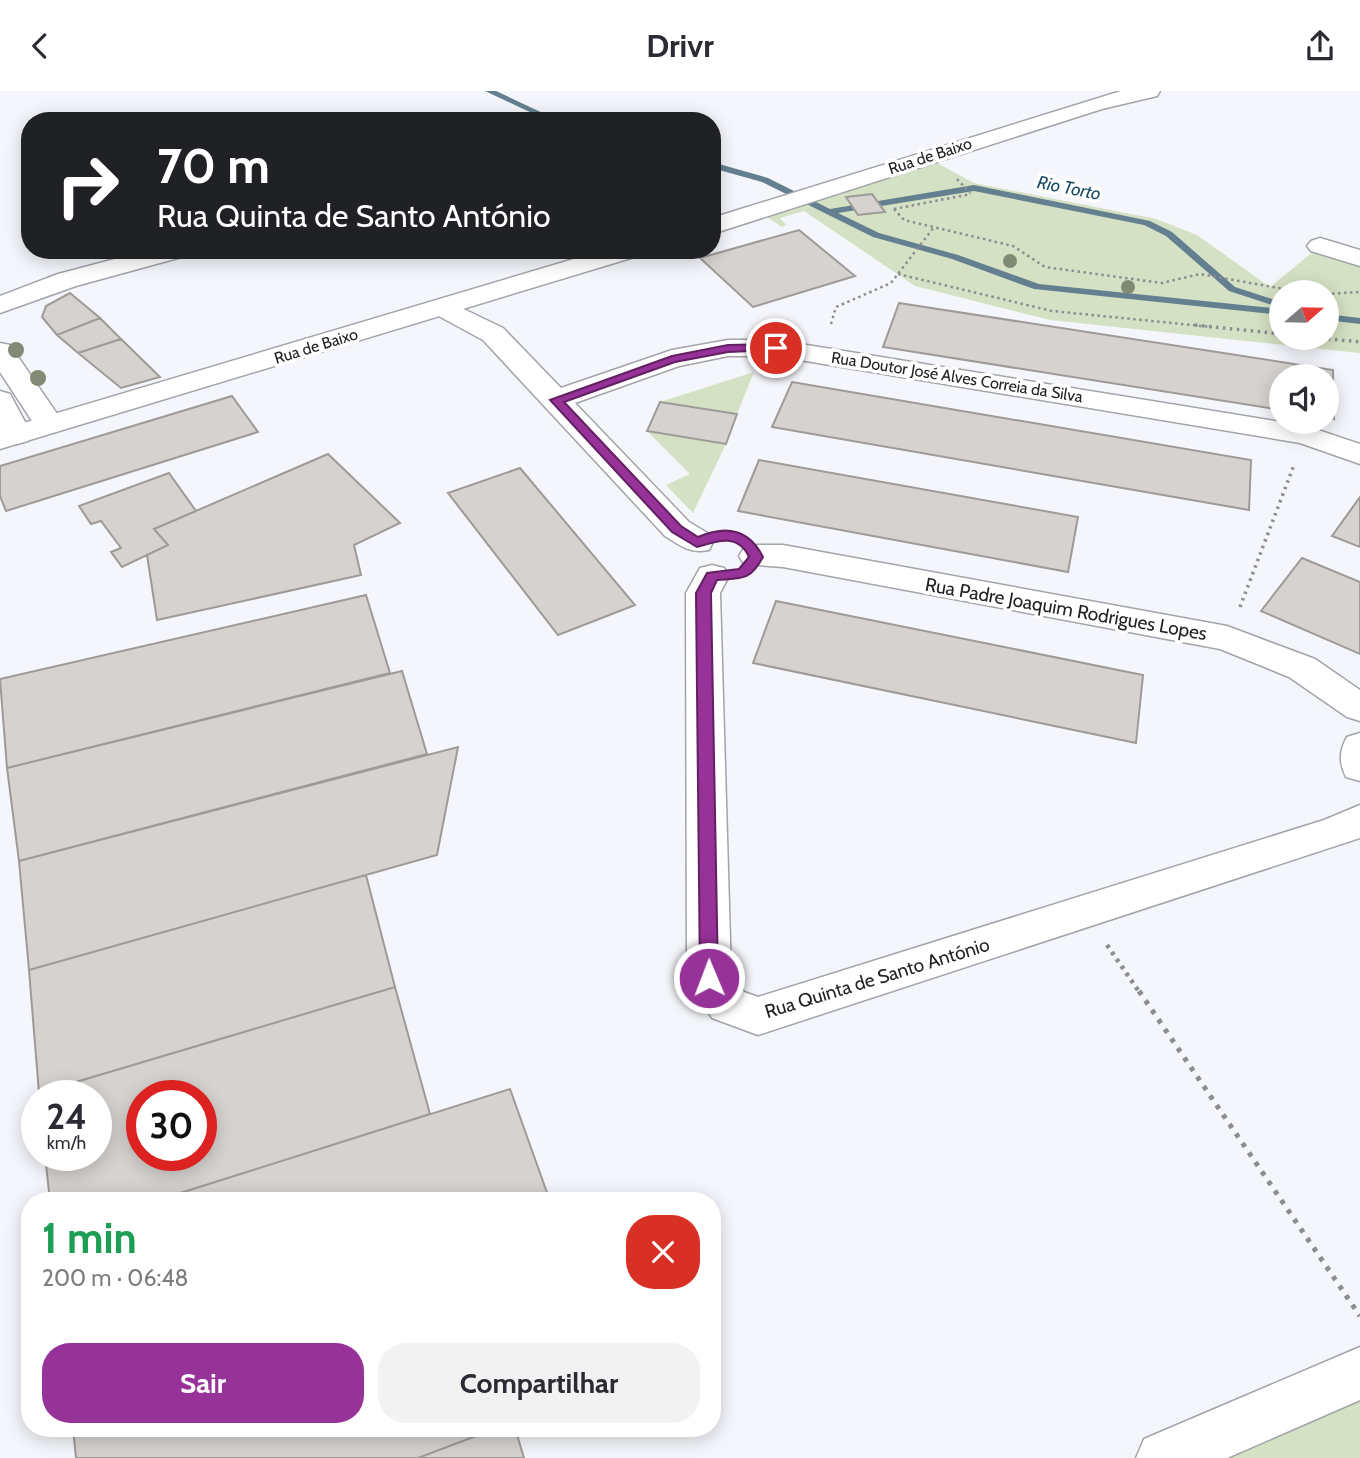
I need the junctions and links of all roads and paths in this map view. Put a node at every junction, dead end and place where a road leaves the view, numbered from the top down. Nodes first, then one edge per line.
1 (1149, 91) edge
2 (958, 181) dead end
3 (721, 223) edge
4 (934, 227) junction
5 (1320, 246) dead end
6 (1360, 258) edge
7 (146, 259) edge
8 (603, 259) edge
9 (898, 274) junction
10 (1269, 286) edge
11 (1360, 292) edge
12 (1339, 293) edge
13 (483, 296) junction
14 (0, 305) edge
15 (445, 308) junction
16 (1269, 333) edge
17 (492, 334) junction
18 (1339, 340) edge
19 (1360, 342) edge
20 (0, 351) edge
21 (821, 355) junction
22 (0, 400) edge
23 (556, 400) junction
24 (49, 424) junction
25 (1306, 435) junction
26 (8, 437) edge
27 (1360, 455) edge
28 (724, 549) junction
29 (1227, 638) junction
30 (1360, 708) edge
31 (1360, 747) edge
32 (1360, 767) edge
33 (1360, 820) edge
34 (1085, 912) junction
35 (1360, 1316) edge
36 (1360, 1373) edge
37 (1163, 1458) edge

1 - 3 street, Rua de Baixo
2 - 4 path
4 - 9 path
4 - 10 path
5 - 6 street
7 - 14 street
8 - 13 street, Rua de Baixo
9 - 16 path
9 - 21 path
11 - 12 path
13 - 15 street, Rua de Baixo
13 - 17 street
15 - 17 street
15 - 24 street, Rua de Baixo
17 - 23 street
18 - 19 path
20 - 24 street
21 - 23 street, Rua Doutor José Alves Correia da Silva
21 - 25 street, Rua Doutor José Alves Correia da Silva
22 - 26 street
23 - 28 street
24 - 26 street, Rua de Baixo
25 - 27 street, Rua Doutor José Alves Correia da Silva
25 - 29 path
28 - 29 street, Rua Padre Joaquim Rodrigues Lopes
28 - 34 street, Rua Quinta de Santo António
29 - 30 street, Rua Padre Joaquim Rodrigues Lopes
31 - 32 street
33 - 34 street, Rua Quinta de Santo António
34 - 35 path
36 - 37 street

